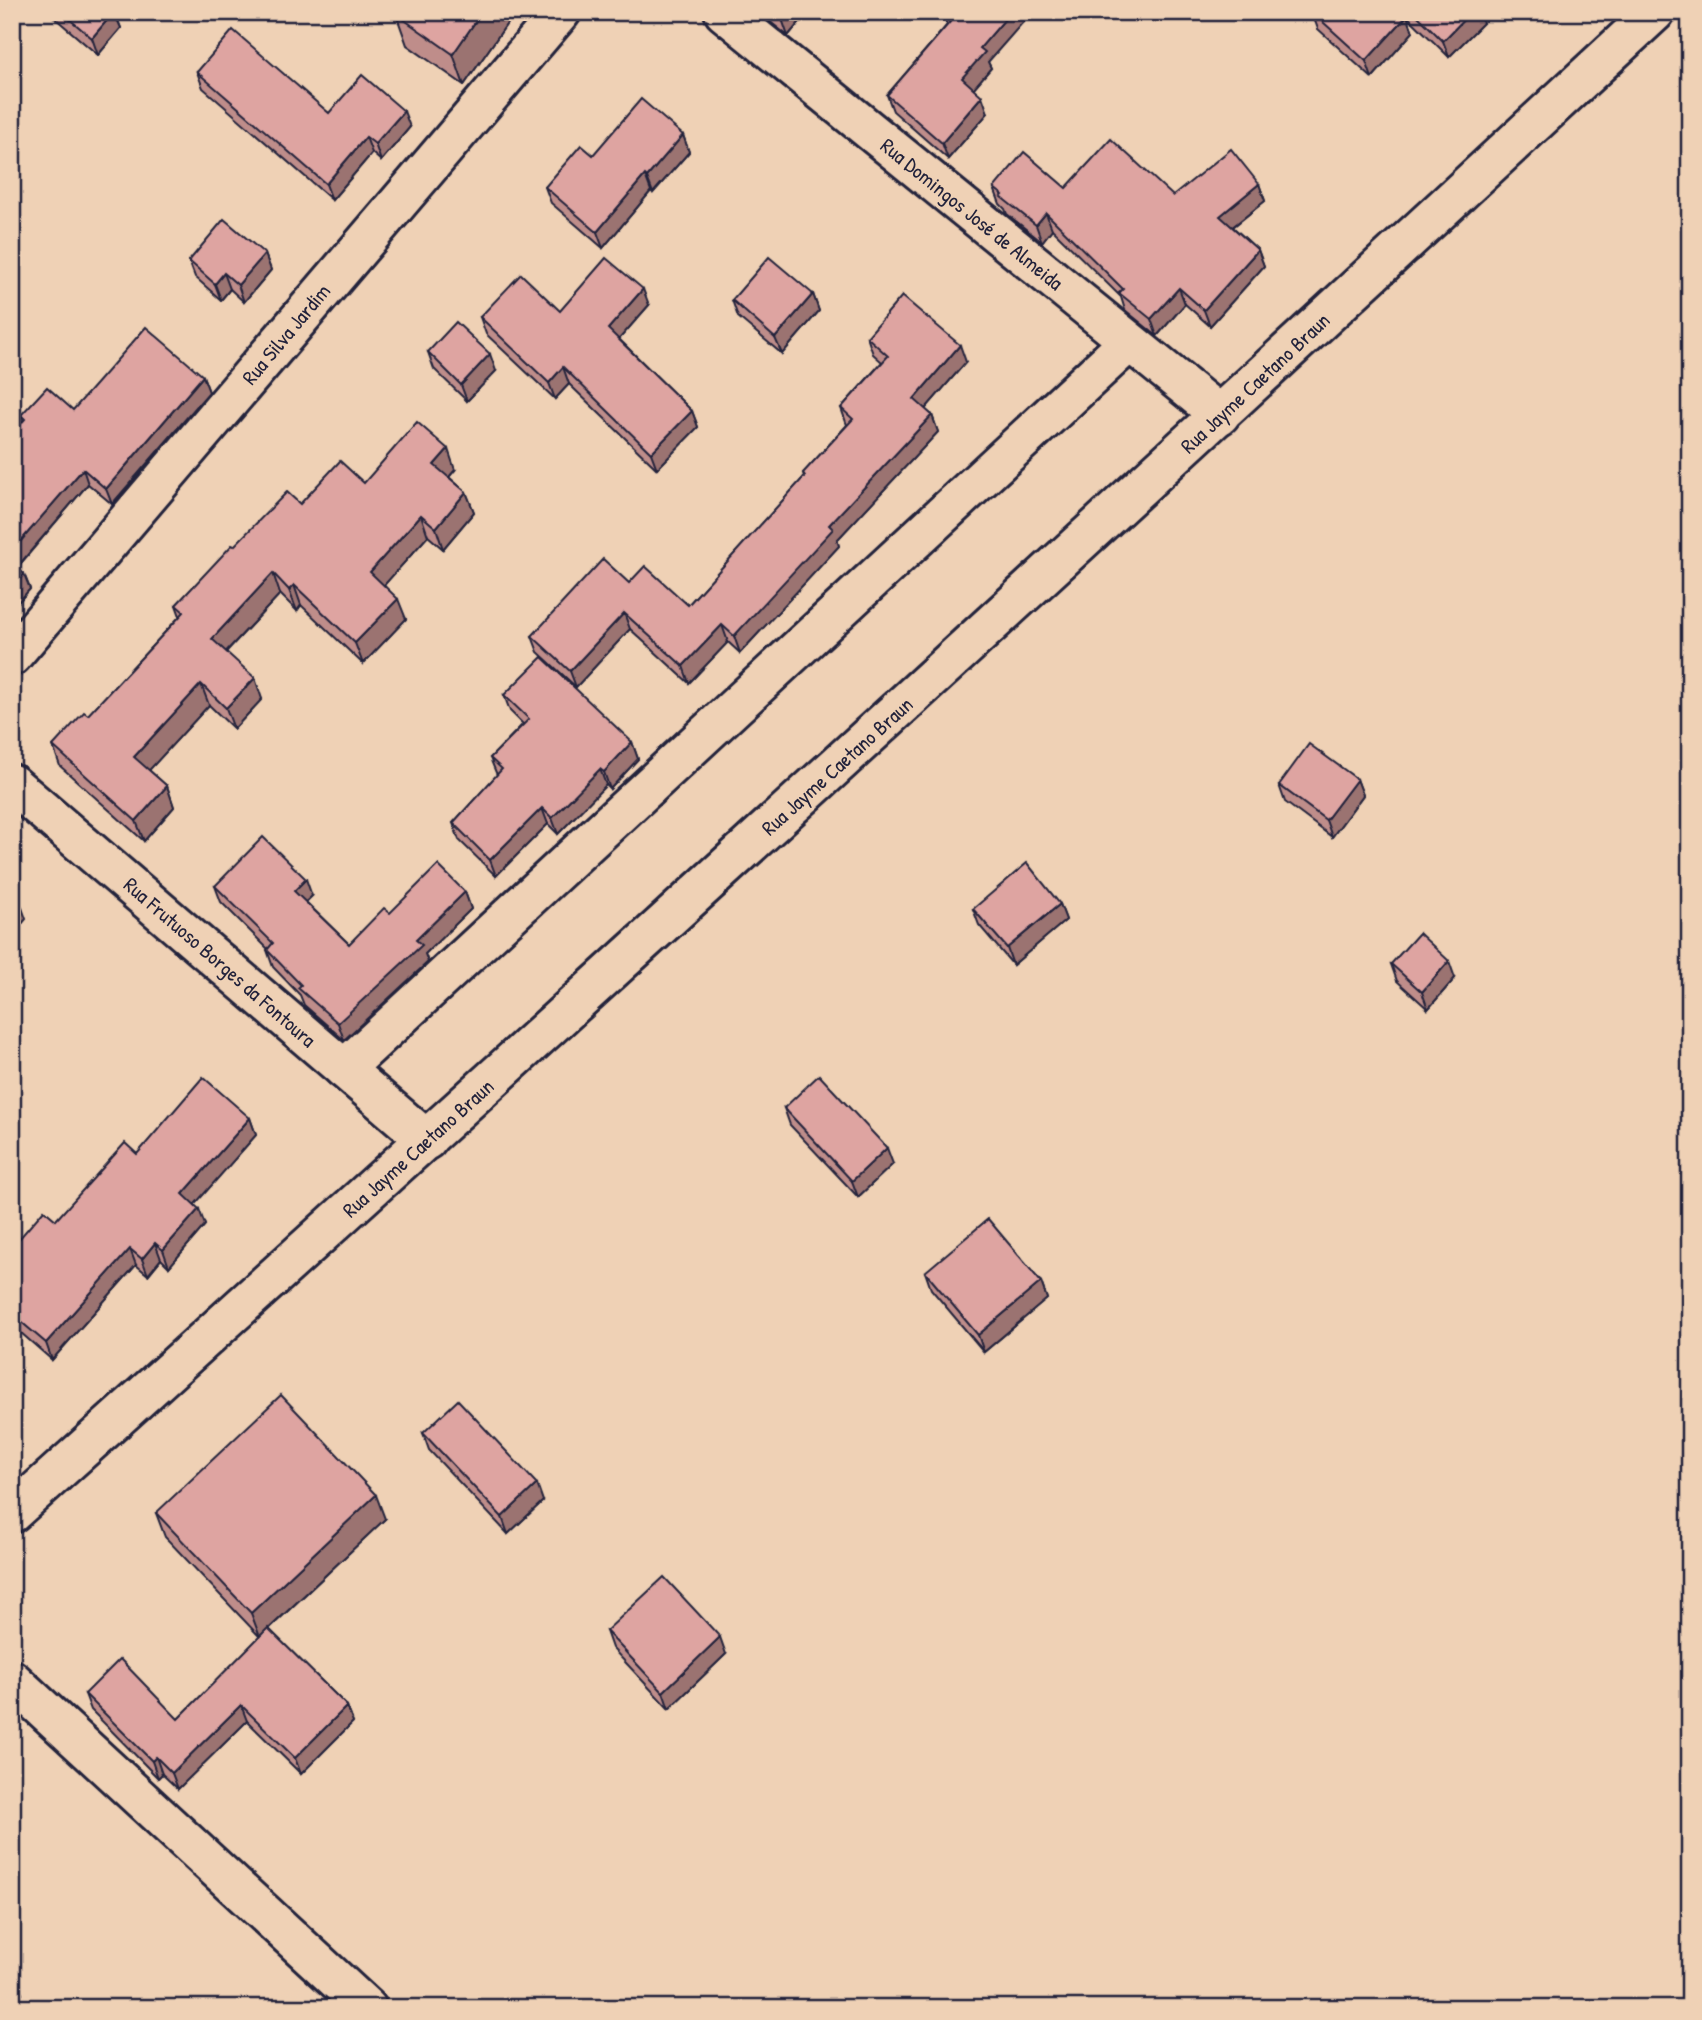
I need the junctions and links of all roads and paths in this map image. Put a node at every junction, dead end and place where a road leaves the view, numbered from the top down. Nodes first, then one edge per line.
1 (561, 12) edge
2 (723, 12) edge
3 (1655, 12) edge
4 (1129, 342) junction
5 (1220, 415) junction
6 (12, 656) edge
7 (12, 784) edge
8 (344, 1069) junction
9 (427, 1140) junction
10 (12, 1513) edge
11 (12, 1680) edge
12 (366, 2008) edge

1 - 6 street, Rua Silva Jardim
2 - 4 street, Rua Domingos José de Almeida
3 - 5 street, Rua Jayme Caetano Braun
4 - 5 street, Rua Domingos José de Almeida
4 - 8 street
5 - 9 street, Rua Jayme Caetano Braun
7 - 8 street, Rua Frutuoso Borges da Fontoura
8 - 9 street, Rua Frutuoso Borges da Fontoura
9 - 10 street, Rua Jayme Caetano Braun
11 - 12 street

